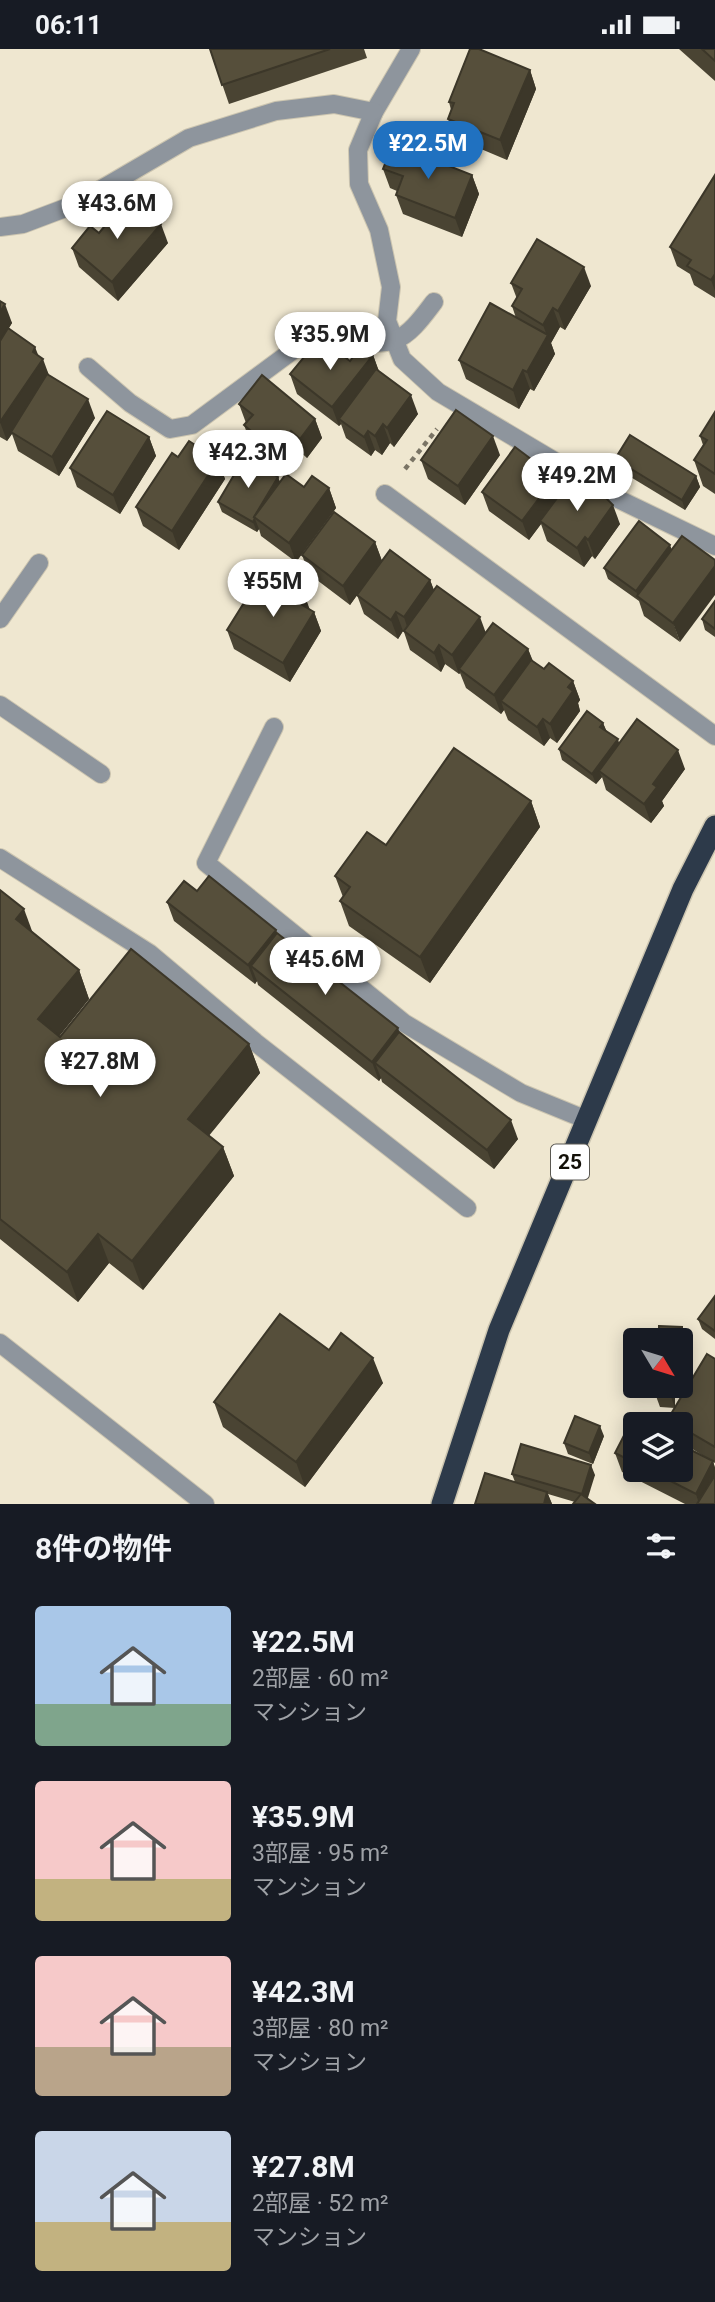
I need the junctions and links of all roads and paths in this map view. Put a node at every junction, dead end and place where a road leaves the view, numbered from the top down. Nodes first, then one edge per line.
1 (411, 49) edge
2 (374, 112) junction
3 (0, 227) edge
4 (434, 302) dead end
5 (395, 341) junction
6 (88, 367) dead end
7 (457, 403) junction
8 (385, 494) joint
9 (715, 546) edge
10 (40, 563) dead end
11 (0, 619) edge
12 (0, 705) edge
13 (274, 727) dead end
14 (715, 736) edge
15 (101, 774) dead end
16 (715, 826) edge
17 (0, 858) edge
18 (587, 1120) junction
19 (467, 1208) dead end
20 (0, 1343) edge
21 (205, 1504) edge
22 (442, 1504) edge

1 - 2 street
2 - 3 street
2 - 5 street
4 - 5 street
5 - 6 street
5 - 7 street
7 - 8 path
7 - 9 street
8 - 14 street
10 - 11 street
12 - 15 street
13 - 18 street
16 - 18 highway, 25
17 - 19 street
18 - 22 highway, 25
20 - 21 street

